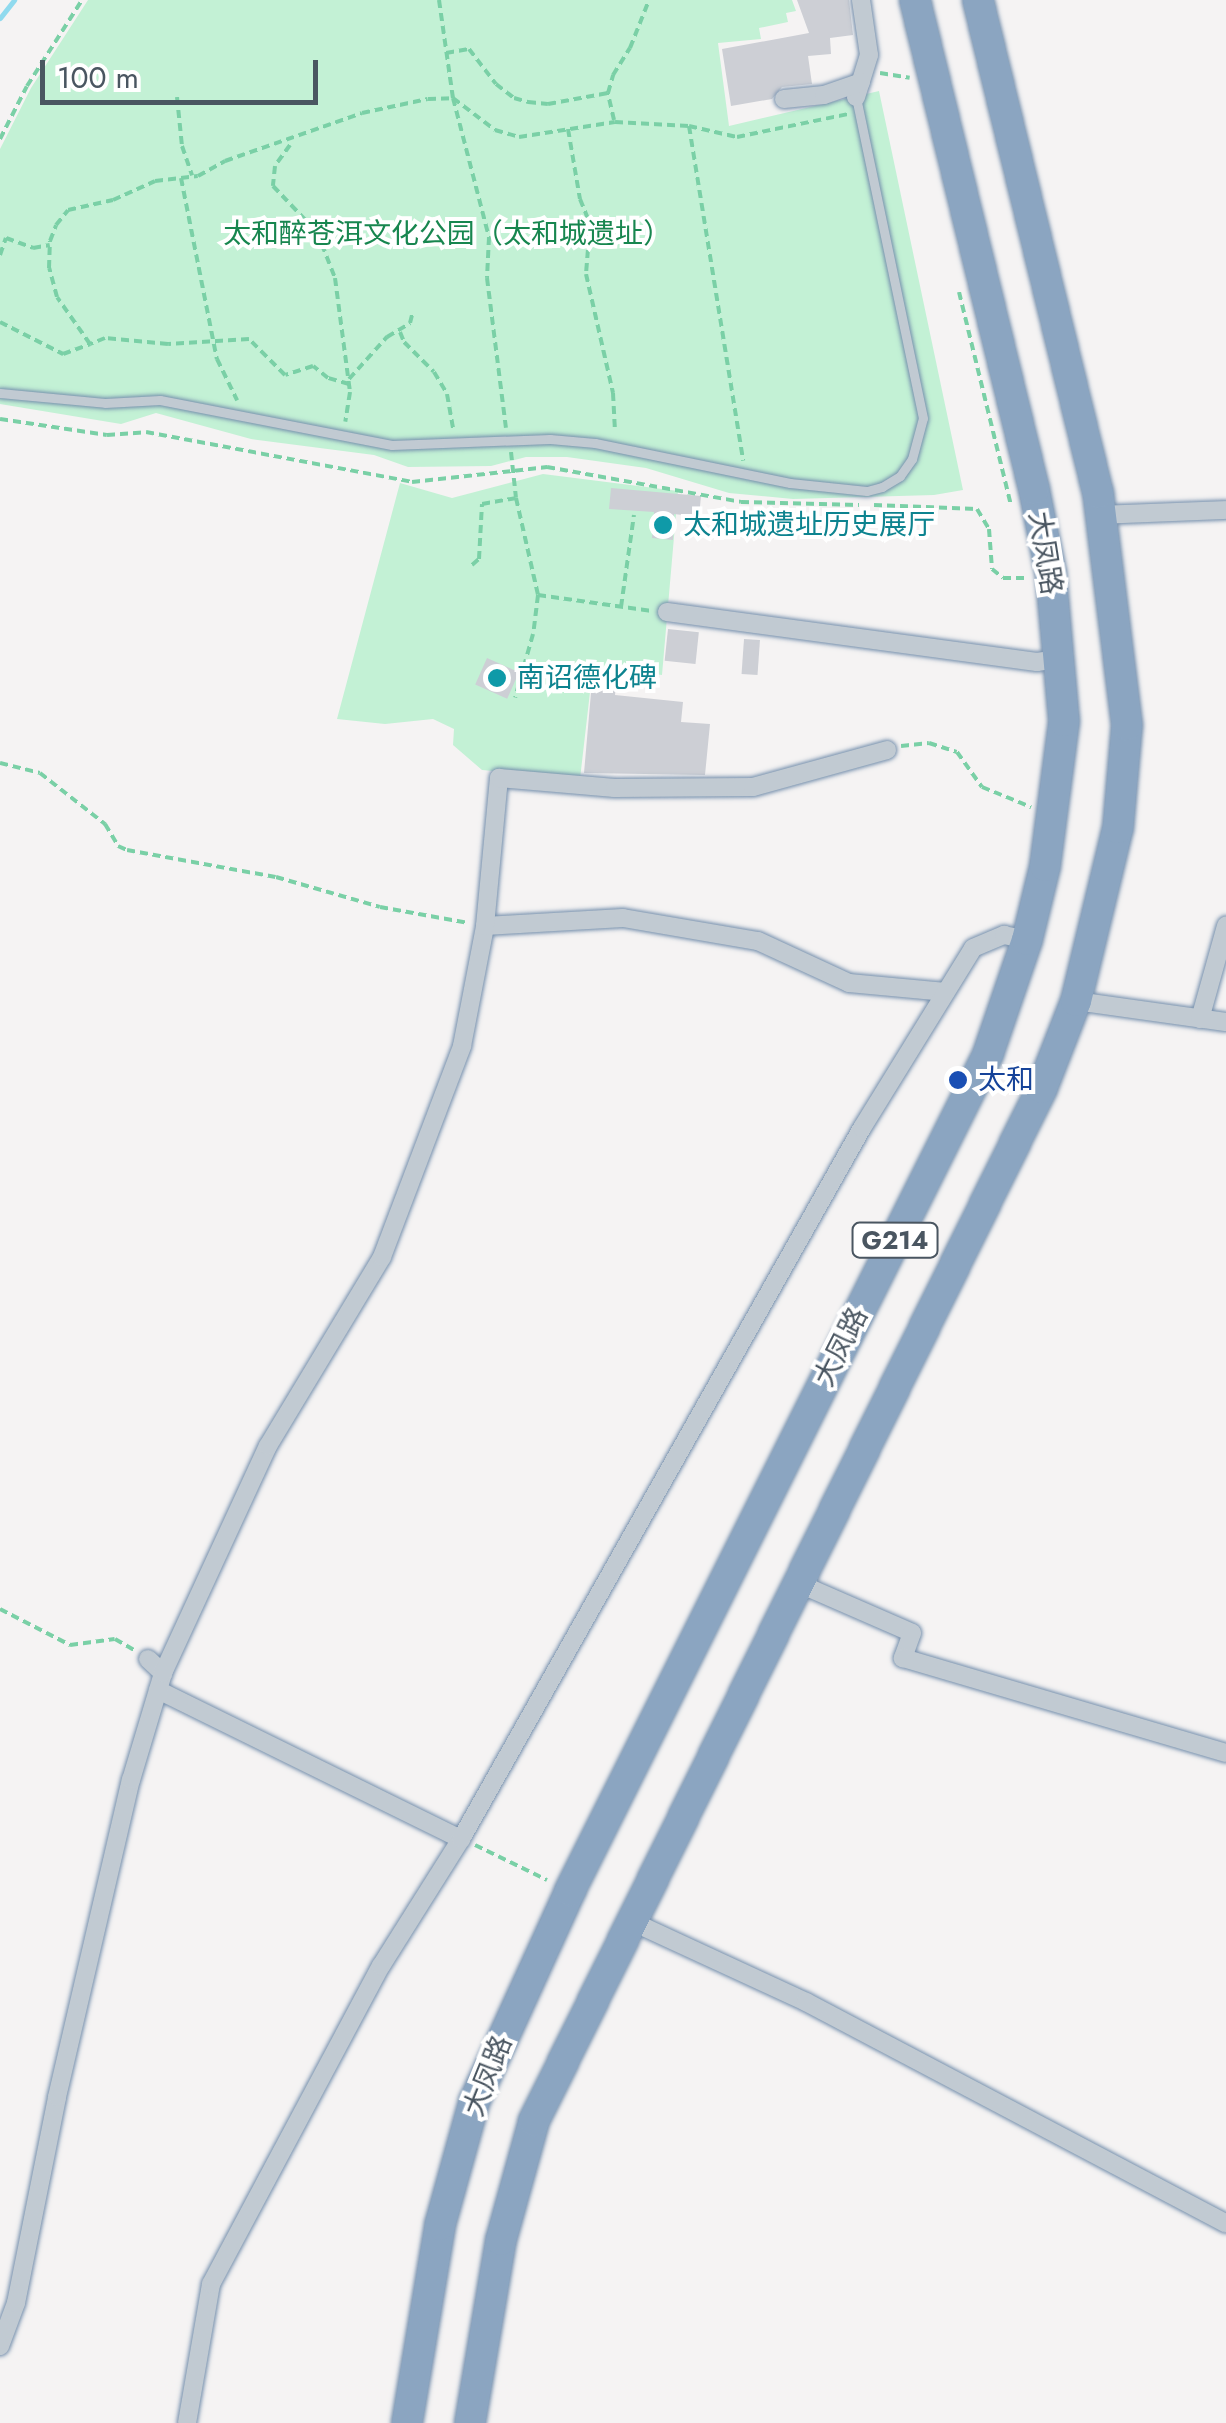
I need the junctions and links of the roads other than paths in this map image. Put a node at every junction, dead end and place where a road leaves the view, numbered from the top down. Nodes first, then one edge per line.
1 (861, 0) edge
2 (915, 0) edge
3 (978, 0) edge
4 (860, 90) junction
5 (784, 98) dead end
6 (0, 393) edge
7 (1226, 510) edge
8 (1101, 515) junction
9 (666, 612) road end
10 (1059, 659) junction
11 (887, 750) road end
12 (485, 926) junction
13 (1226, 926) edge
14 (1027, 940) junction
15 (946, 992) junction
16 (1076, 1001) junction
17 (1200, 1019) junction
18 (1226, 1022) edge
19 (800, 1584) junction
20 (148, 1658) road end
21 (160, 1682) junction
22 (1226, 1753) edge
23 (461, 1839) junction
24 (633, 1922) junction
25 (1226, 2223) edge
26 (0, 2346) edge
27 (187, 2423) edge
28 (407, 2423) edge
29 (470, 2423) edge

1 - 4 street
2 - 10 highway, 大凤路 / G214
3 - 8 highway, G214
4 - 5 street
4 - 6 lane
7 - 8 street
8 - 16 highway, G214
9 - 10 street
10 - 14 highway, 大凤路 / G214
11 - 12 street
12 - 15 street
12 - 21 street
13 - 17 street
14 - 15 street
14 - 28 highway, 大凤路 / G214
15 - 23 street
16 - 17 street
16 - 19 highway, G214
17 - 18 street
19 - 22 street
19 - 24 highway, G214
20 - 21 street
21 - 23 street
21 - 26 street
23 - 27 street
24 - 25 street
24 - 29 highway, G214

